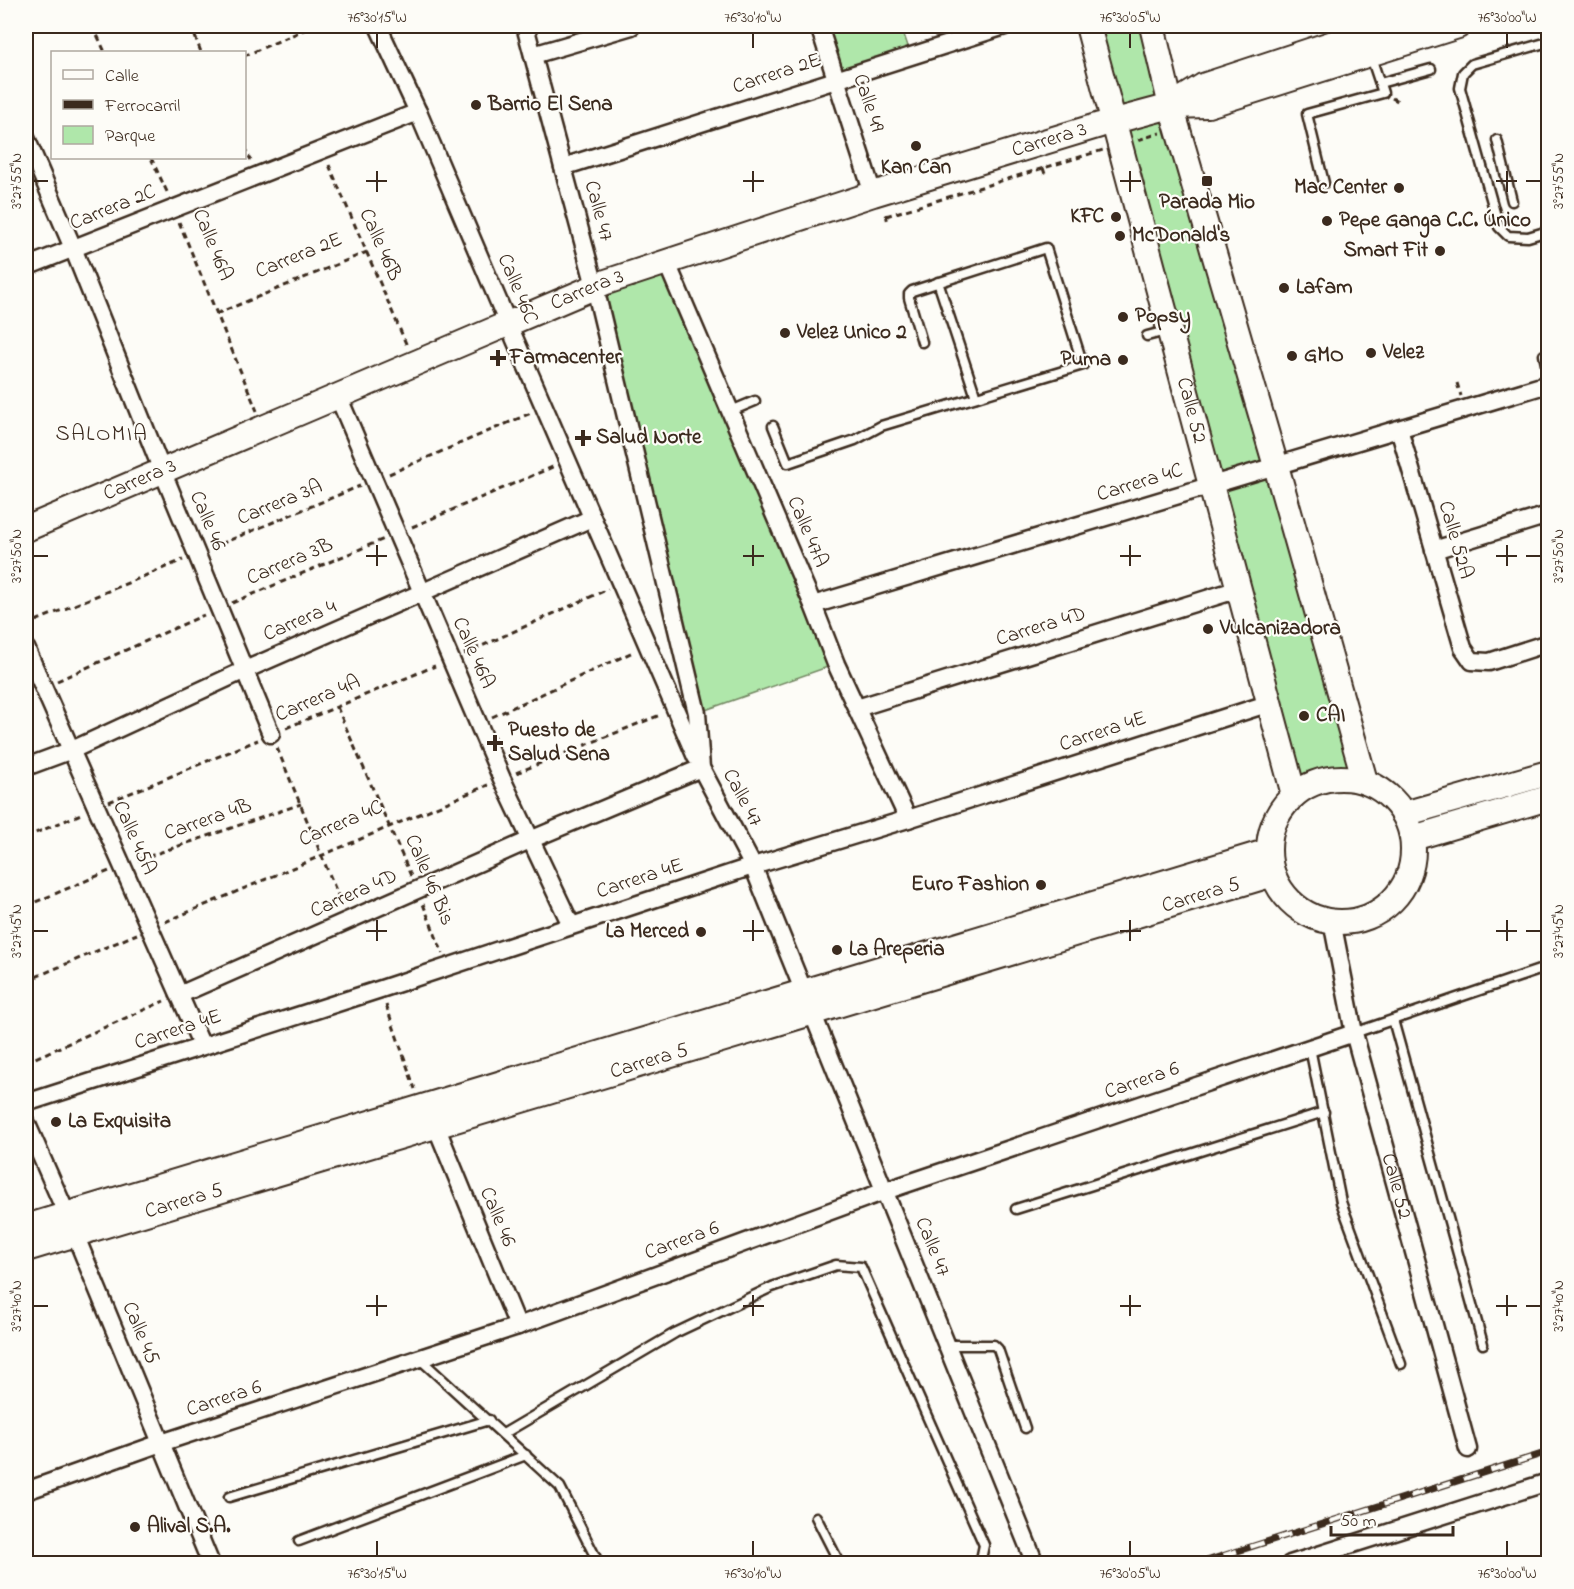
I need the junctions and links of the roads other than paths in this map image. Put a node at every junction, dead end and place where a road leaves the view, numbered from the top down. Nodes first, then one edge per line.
1 (378, 26) edge
2 (525, 26) edge
3 (632, 26) edge
4 (819, 26) edge
5 (1005, 26) edge
6 (1088, 26) edge
7 (1152, 26) edge
8 (1385, 26) edge
9 (1458, 26) edge
10 (1548, 42) edge
11 (1371, 53) junction
12 (533, 55) junction
13 (1431, 69) dead end
14 (836, 79) junction
15 (1380, 83) junction
16 (1171, 106) junction
17 (418, 112) junction
18 (1114, 121) junction
19 (26, 138) edge
20 (1497, 141) dead end
21 (563, 167) junction
22 (1324, 183) dead end
23 (873, 194) junction
24 (1512, 201) dead end
25 (1548, 231) edge
26 (73, 248) junction
27 (666, 261) junction
28 (26, 267) edge
29 (938, 282) junction
30 (594, 286) junction
31 (507, 324) junction
32 (922, 342) dead end
33 (1544, 355) dead end
34 (1548, 374) edge
35 (1548, 384) edge
36 (338, 396) junction
37 (976, 398) junction
38 (755, 401) dead end
39 (731, 411) junction
40 (773, 426) dead end
41 (1400, 429) junction
42 (1276, 466) junction
43 (162, 471) junction
44 (1211, 485) junction
45 (1548, 515) edge
46 (592, 518) junction
47 (26, 529) edge
48 (1434, 550) junction
49 (1239, 589) junction
50 (422, 593) junction
51 (813, 605) junction
52 (1548, 643) edge
53 (26, 648) edge
54 (245, 670) junction
55 (1270, 703) junction
56 (857, 708) junction
57 (272, 734) road end
58 (72, 750) junction
59 (26, 767) edge
60 (701, 768) junction
61 (1548, 773) edge
62 (1365, 781) junction
63 (1294, 795) junction
64 (1548, 798) edge
65 (1404, 814) junction
66 (908, 819) junction
67 (1413, 838) junction
68 (531, 840) junction
69 (1271, 862) junction
70 (753, 866) junction
71 (1332, 921) junction
72 (572, 925) junction
73 (1548, 967) edge
74 (179, 995) junction
75 (808, 1002) junction
76 (1393, 1020) junction
77 (1354, 1033) junction
78 (201, 1046) junction
79 (1311, 1048) junction
80 (26, 1103) edge
81 (1323, 1112) junction
82 (26, 1122) edge
83 (436, 1126) junction
84 (885, 1191) junction
85 (1016, 1209) dead end
86 (71, 1225) junction
87 (26, 1227) edge
88 (26, 1249) edge
89 (518, 1326) junction
90 (1483, 1344) dead end
91 (947, 1345) junction
92 (420, 1359) junction
93 (1401, 1364) dead end
94 (489, 1420) junction
95 (1025, 1428) dead end
96 (503, 1434) junction
97 (161, 1443) junction
98 (1468, 1449) dead end
99 (526, 1455) junction
100 (1548, 1482) edge
101 (26, 1491) edge
102 (229, 1497) dead end
103 (816, 1517) dead end
104 (299, 1541) dead end
105 (1030, 1560) edge
106 (211, 1563) edge
107 (599, 1563) edge
108 (840, 1563) edge
109 (980, 1563) edge
110 (1290, 1563) edge

1 - 17 street, Calle 46C
2 - 12 street, Calle 47
3 - 12 street
4 - 14 street, Calle 49
5 - 14 street, Carrera 2E
6 - 18 main road, Calle 52
7 - 16 main road
8 - 16 main road, Carrera 3
9 - 11 main road, Carrera 3
10 - 25 lane
11 - 15 lane
11 - 16 main road, Carrera 3
12 - 21 street, Calle 47
13 - 15 lane
14 - 21 street, Carrera 2E
14 - 23 street, Calle 49
15 - 22 lane
16 - 18 main road, Carrera 3
16 - 42 main road
17 - 26 street, Carrera 2C
17 - 31 street, Calle 46C
18 - 23 main road, Carrera 3
18 - 44 main road, Calle 52
19 - 26 street, Calle 46
20 - 24 lane
21 - 30 street, Calle 47
23 - 27 main road, Carrera 3
26 - 28 street, Carrera 2C
26 - 43 street, Calle 46
27 - 30 main road, Carrera 3
27 - 39 street, Calle 47A
29 - 32 lane
29 - 37 lane
29 - 37 lane
30 - 31 main road, Carrera 3
30 - 60 street, Calle 47
31 - 36 main road, Carrera 3
31 - 46 street, Calle 46C
33 - 34 lane
35 - 41 street, Carrera 4C
36 - 43 main road, Carrera 3
36 - 50 street, Calle 46A
37 - 40 lane
38 - 39 lane
39 - 51 street, Calle 47A
41 - 42 street, Carrera 4C
41 - 48 street, Calle 52A
42 - 44 street, Carrera 4C
42 - 62 main road
43 - 47 main road, Carrera 3
43 - 54 street, Calle 46
44 - 49 main road, Calle 52
44 - 51 street, Carrera 4C
45 - 48 street
46 - 50 street, Carrera 4
46 - 60 street, Calle 46C
48 - 52 street, Calle 52A
49 - 55 main road, Calle 52
49 - 56 street, Carrera 4D
50 - 54 street, Carrera 4
50 - 68 street, Calle 46A
51 - 56 street, Calle 47A
53 - 58 street, Calle 45A
54 - 57 street, Calle 46
54 - 58 street, Carrera 4
55 - 63 main road, Calle 52
55 - 66 street, Carrera 4E
56 - 66 street, Calle 47A
58 - 59 street, Carrera 4
58 - 74 street, Calle 45A
60 - 68 street, Carrera 4D
60 - 70 street, Calle 47
61 - 65 main road
62 - 63 main road
62 - 65 main road
63 - 69 main road
64 - 67 main road
65 - 67 main road
66 - 70 street, Carrera 4E
67 - 71 main road
68 - 72 street, Calle 46A
68 - 74 street, Carrera 4D
69 - 71 main road
69 - 75 main road, Carrera 5
70 - 72 street, Carrera 4E
70 - 75 street, Calle 47
71 - 77 street, Calle 52
72 - 78 street, Carrera 4E
73 - 76 lane
74 - 78 street, Calle 45A
75 - 83 main road, Carrera 5
75 - 84 street, Calle 47
75 - 86 main road, Carrera 5
76 - 77 lane
76 - 90 lane
77 - 79 street, Carrera 6
77 - 98 street, Calle 52
78 - 80 street, Carrera 4E
79 - 81 lane
79 - 84 street, Carrera 6
81 - 85 lane
81 - 93 lane
82 - 86 street, Calle 45
83 - 86 main road, Carrera 5
83 - 89 street, Calle 46
84 - 89 street, Carrera 6
84 - 91 street, Calle 47
86 - 87 main road, Carrera 5
86 - 88 main road, Carrera 5
86 - 97 street, Calle 45
89 - 92 street, Carrera 6
91 - 95 lane
91 - 105 street, Calle 47
92 - 94 lane
92 - 97 street, Carrera 6
94 - 96 lane
94 - 102 lane
96 - 99 lane
96 - 109 lane
97 - 101 street, Carrera 6
97 - 106 street, Calle 45
99 - 104 lane
99 - 107 lane
100 - 110 street
103 - 108 lane

